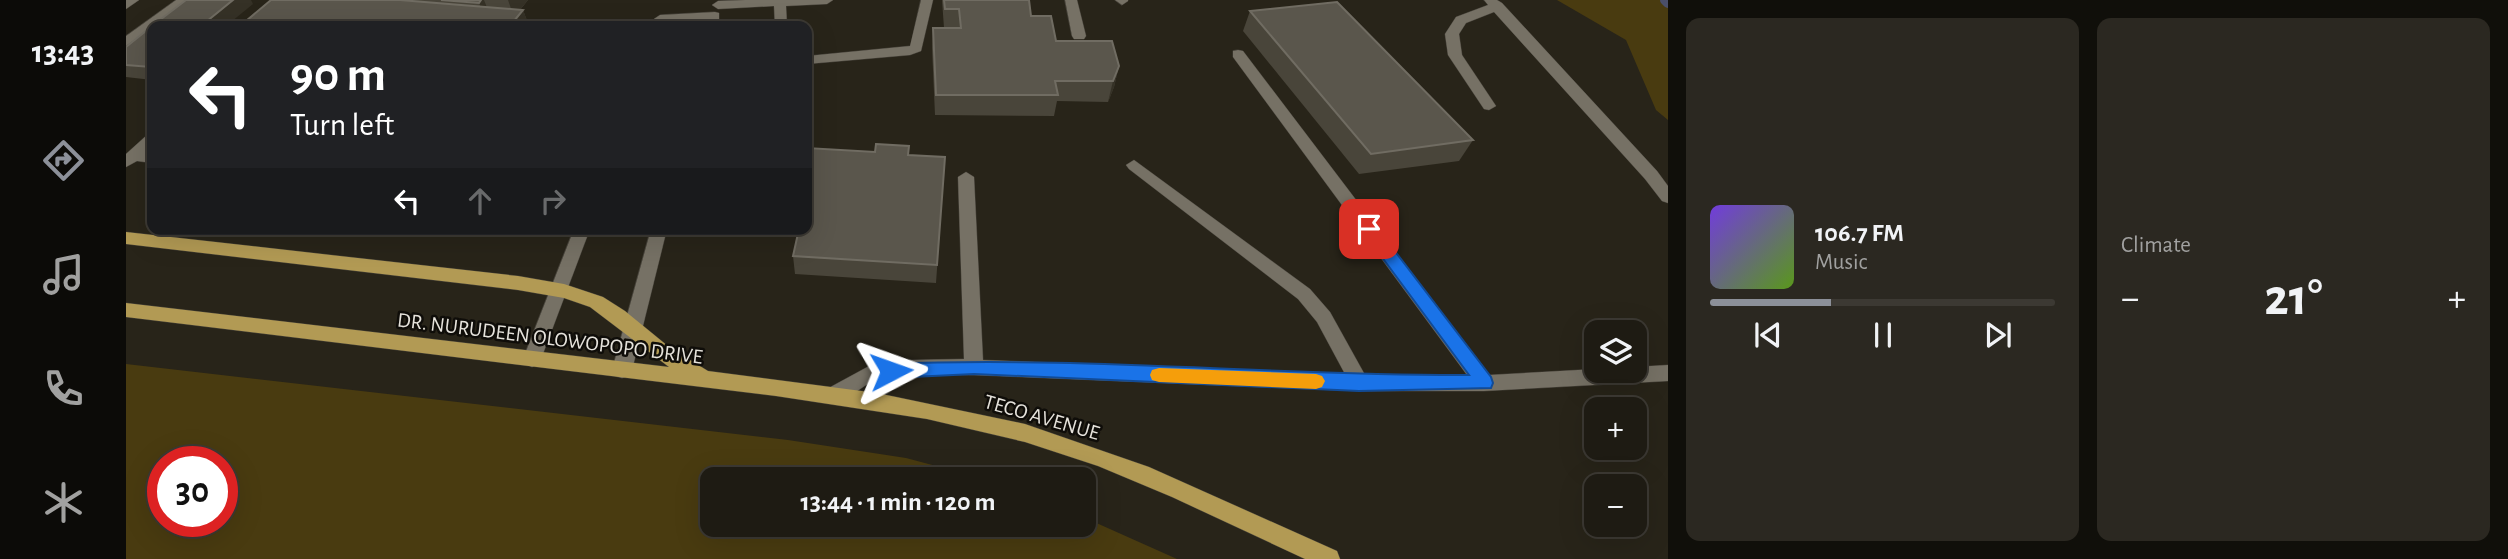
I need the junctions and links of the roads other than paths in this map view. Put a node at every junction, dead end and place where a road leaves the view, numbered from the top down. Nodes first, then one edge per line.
1 (133, 0) edge
2 (184, 0) edge
3 (827, 0) edge
4 (927, 0) edge
5 (1070, 0) edge
6 (780, 2) junction
7 (1494, 3) edge
8 (126, 5) edge
9 (716, 12) edge
10 (660, 18) edge
11 (155, 21) edge
12 (781, 21) edge
13 (147, 27) edge
14 (1079, 36) dead end
15 (126, 42) edge
16 (1238, 54) dead end
17 (812, 60) edge
18 (1489, 106) dead end
19 (147, 143) edge
20 (130, 159) edge
21 (1134, 165) dead end
22 (966, 177) dead end
23 (1668, 197) edge
24 (580, 235) edge
25 (657, 235) edge
26 (126, 238) edge
27 (559, 290) junction
28 (126, 310) edge
29 (633, 329) junction
30 (532, 359) junction
31 (974, 367) junction
32 (622, 370) junction
33 (1668, 373) edge
34 (723, 382) junction
35 (1359, 383) junction
36 (1484, 383) junction
37 (831, 396) junction
38 (1329, 559) edge

1 - 8 street
2 - 11 street
3 - 6 street
4 - 17 street
5 - 14 street
6 - 9 street
6 - 12 street
7 - 18 street
7 - 23 street
9 - 10 street
13 - 15 street
16 - 36 street
19 - 20 street
21 - 35 street
22 - 31 street
24 - 27 street
25 - 29 street
26 - 27 main road, DR. NURUDEEN OLOWOPOPO DRIVE
27 - 29 main road, DR. NURUDEEN OLOWOPOPO DRIVE
27 - 30 street
28 - 30 main road, DR. NURUDEEN OLOWOPOPO DRIVE
29 - 32 street
29 - 34 main road, DR. NURUDEEN OLOWOPOPO DRIVE
30 - 32 main road, DR. NURUDEEN OLOWOPOPO DRIVE
31 - 35 street
31 - 37 street
32 - 34 main road, DR. NURUDEEN OLOWOPOPO DRIVE
33 - 36 street
34 - 37 main road, TECO AVENUE
35 - 36 street
37 - 38 main road, TECO AVENUE

